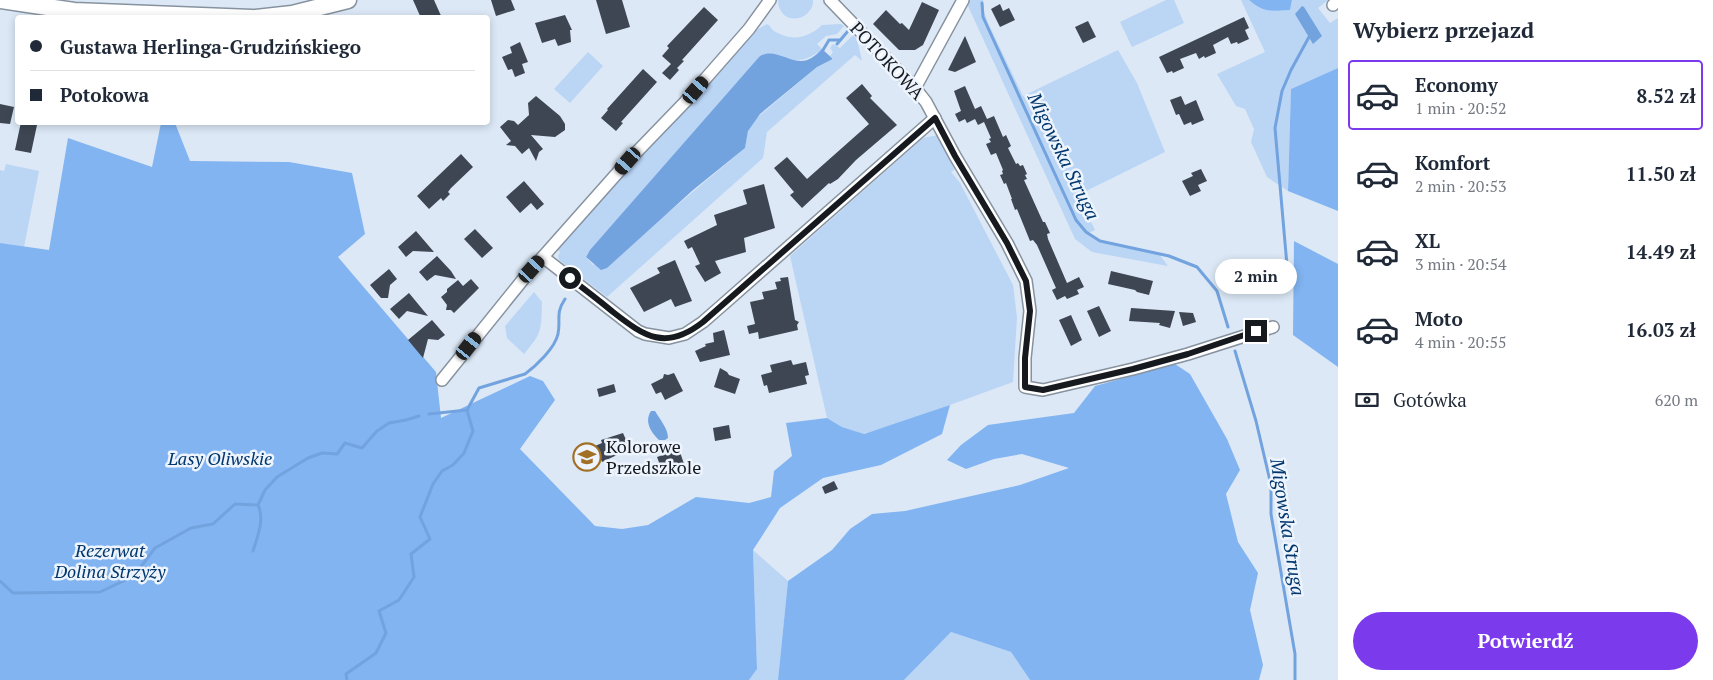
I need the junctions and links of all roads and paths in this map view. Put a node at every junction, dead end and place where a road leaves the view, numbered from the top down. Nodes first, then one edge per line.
1 (1, 0) edge
2 (348, 0) edge
3 (770, 0) edge
4 (830, 0) edge
5 (963, 0) edge
6 (176, 15) edge
7 (283, 15) edge
8 (915, 88) junction
9 (935, 118) junction
10 (543, 257) junction
11 (1273, 327) dead end
12 (442, 380) dead end

1 - 6 street
2 - 7 street
3 - 10 street
4 - 8 street, POTOKOWA
5 - 8 street
8 - 9 street, POTOKOWA
9 - 10 street
9 - 11 street, POTOKOWA
10 - 12 street

